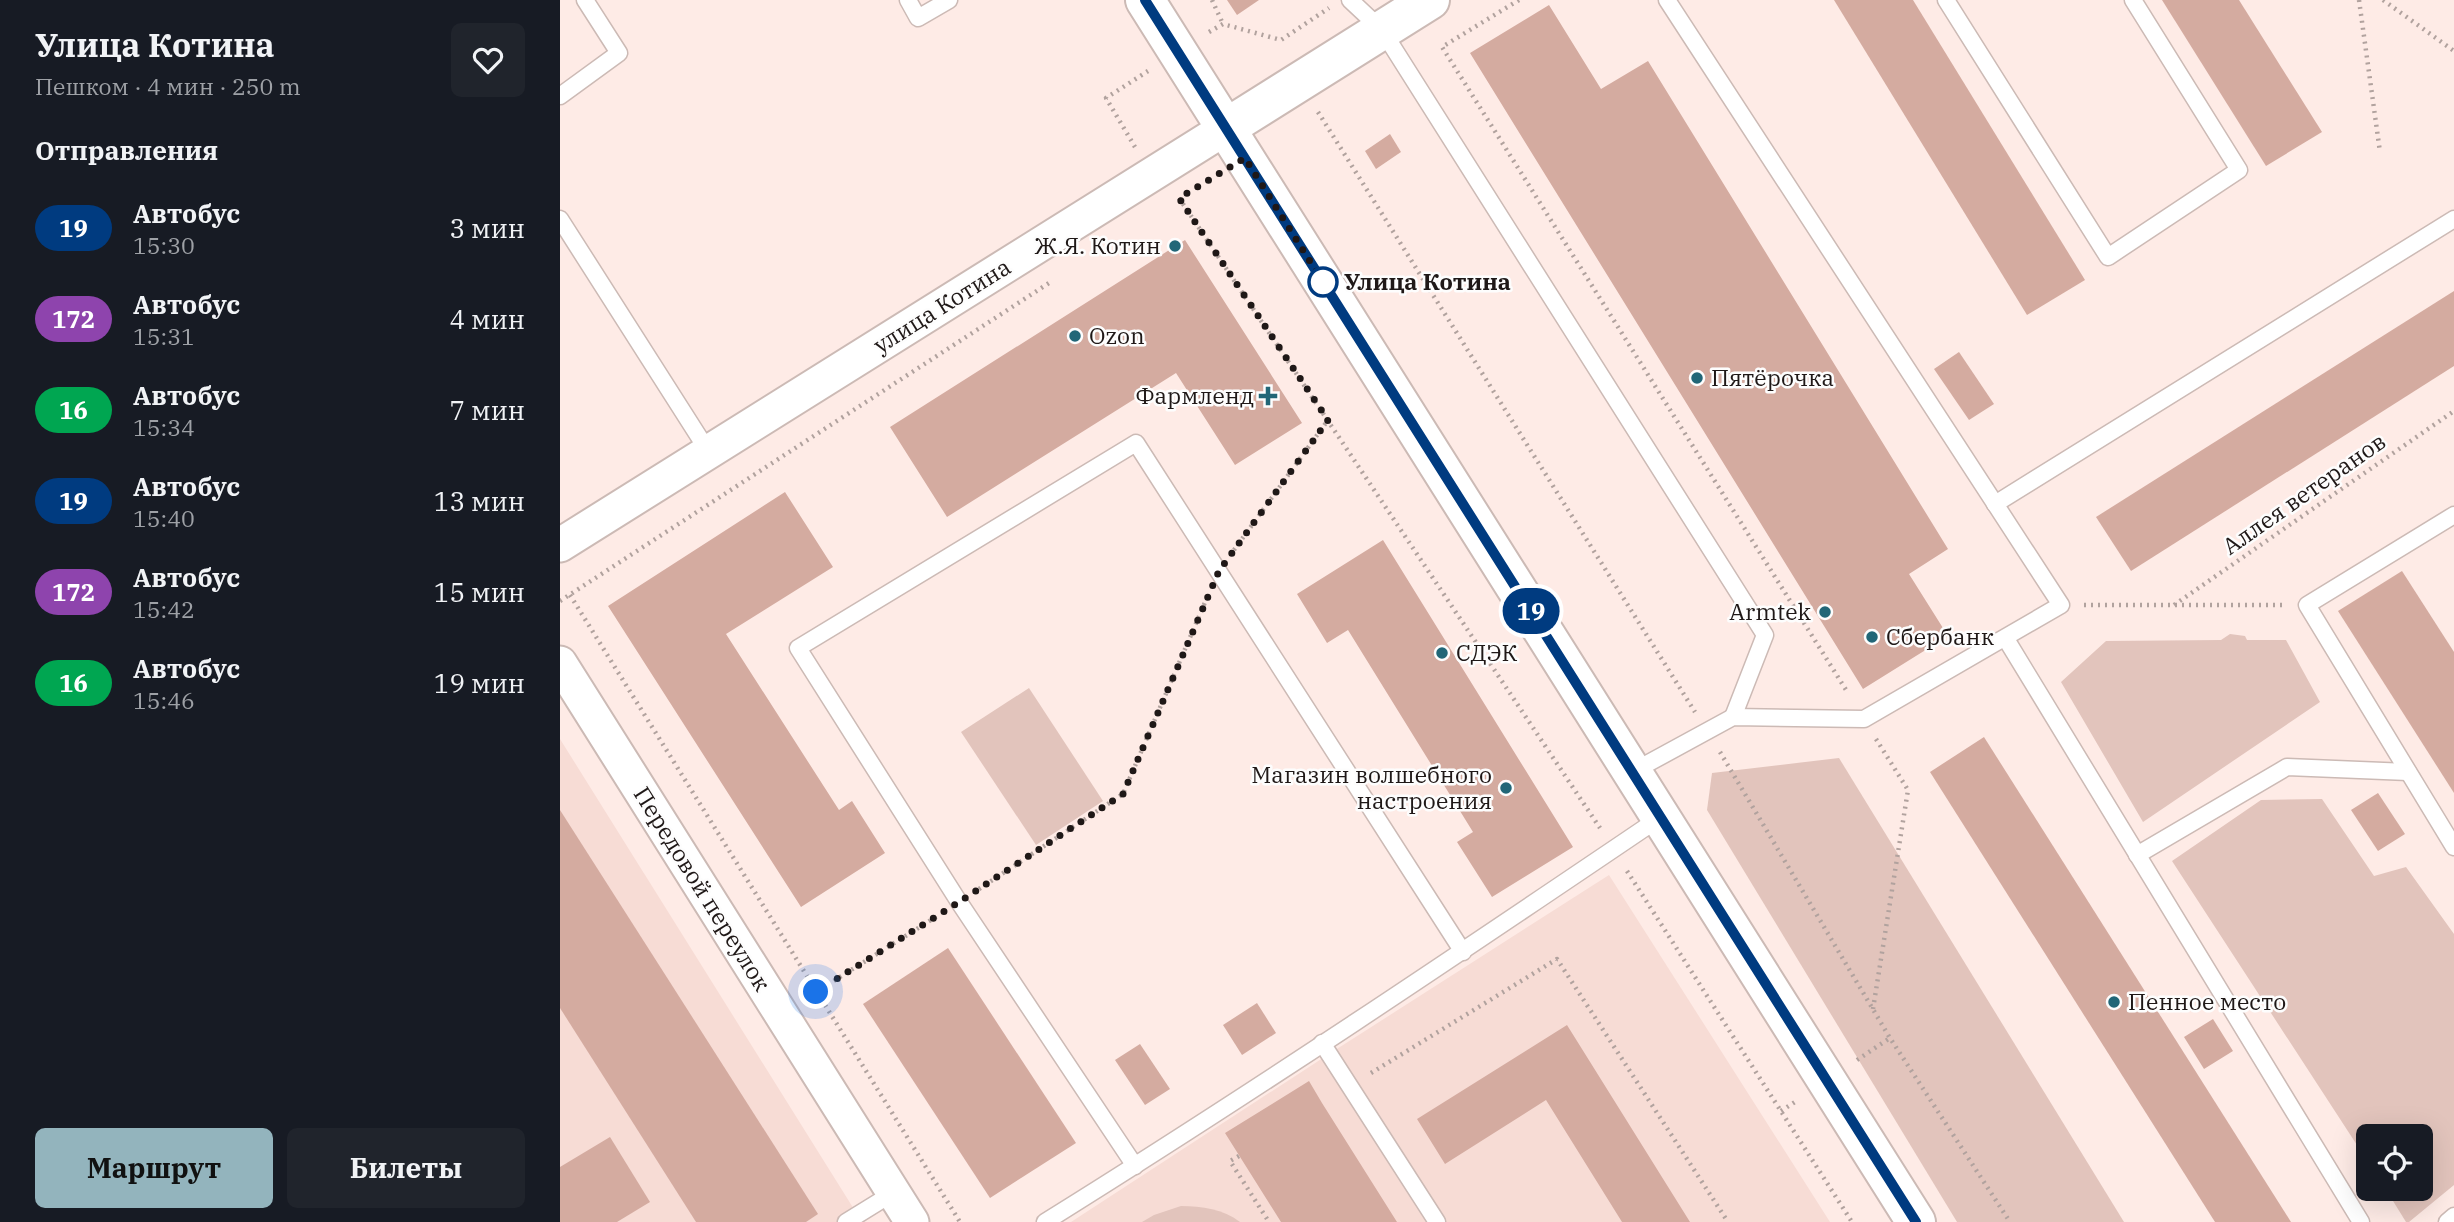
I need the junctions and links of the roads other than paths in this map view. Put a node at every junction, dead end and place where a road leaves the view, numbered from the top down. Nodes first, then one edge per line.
1 (585, 0) edge
2 (908, 0) edge
3 (948, 0) edge
4 (1145, 0) edge
5 (1350, 0) edge
6 (1430, 0) edge
7 (1667, 0) edge
8 (1946, 0) edge
9 (2133, 0) edge
10 (1382, 30) junction
11 (560, 96) edge
12 (1226, 128) junction
13 (560, 219) edge
14 (2454, 219) edge
15 (709, 451) junction
16 (1995, 505) junction
17 (2453, 518) edge
18 (560, 545) edge
19 (2006, 639) junction
20 (560, 663) edge
21 (1733, 717) junction
22 (1632, 772) junction
23 (2409, 772) junction
24 (1661, 817) junction
25 (2454, 846) edge
26 (2137, 855) junction
27 (1463, 952) junction
28 (1322, 1043) junction
29 (1135, 1166) junction
30 (893, 1193) junction
31 (2454, 1216) edge
32 (846, 1222) edge
33 (912, 1222) edge
34 (1045, 1222) edge
35 (1437, 1222) edge
36 (1916, 1222) edge
37 (2361, 1222) edge
38 (2447, 1222) edge

1 - 11 lane
2 - 3 lane
4 - 12 main road
5 - 10 lane
6 - 10 main road, улица Котина
7 - 16 lane
8 - 9 lane
10 - 12 main road, улица Котина
10 - 21 lane
12 - 15 street, улица Котина
12 - 22 main road
13 - 15 lane
14 - 16 lane
15 - 18 street, улица Котина
16 - 19 lane
17 - 23 lane
19 - 21 lane
19 - 26 lane
20 - 30 street, Передовой переулок
21 - 22 lane
22 - 24 main road
23 - 25 lane
23 - 26 lane
24 - 27 lane
24 - 36 main road
26 - 37 lane
27 - 28 lane
27 - 29 lane
28 - 29 lane
28 - 35 lane
29 - 34 lane
30 - 32 lane
30 - 33 street, Передовой переулок
31 - 38 lane

